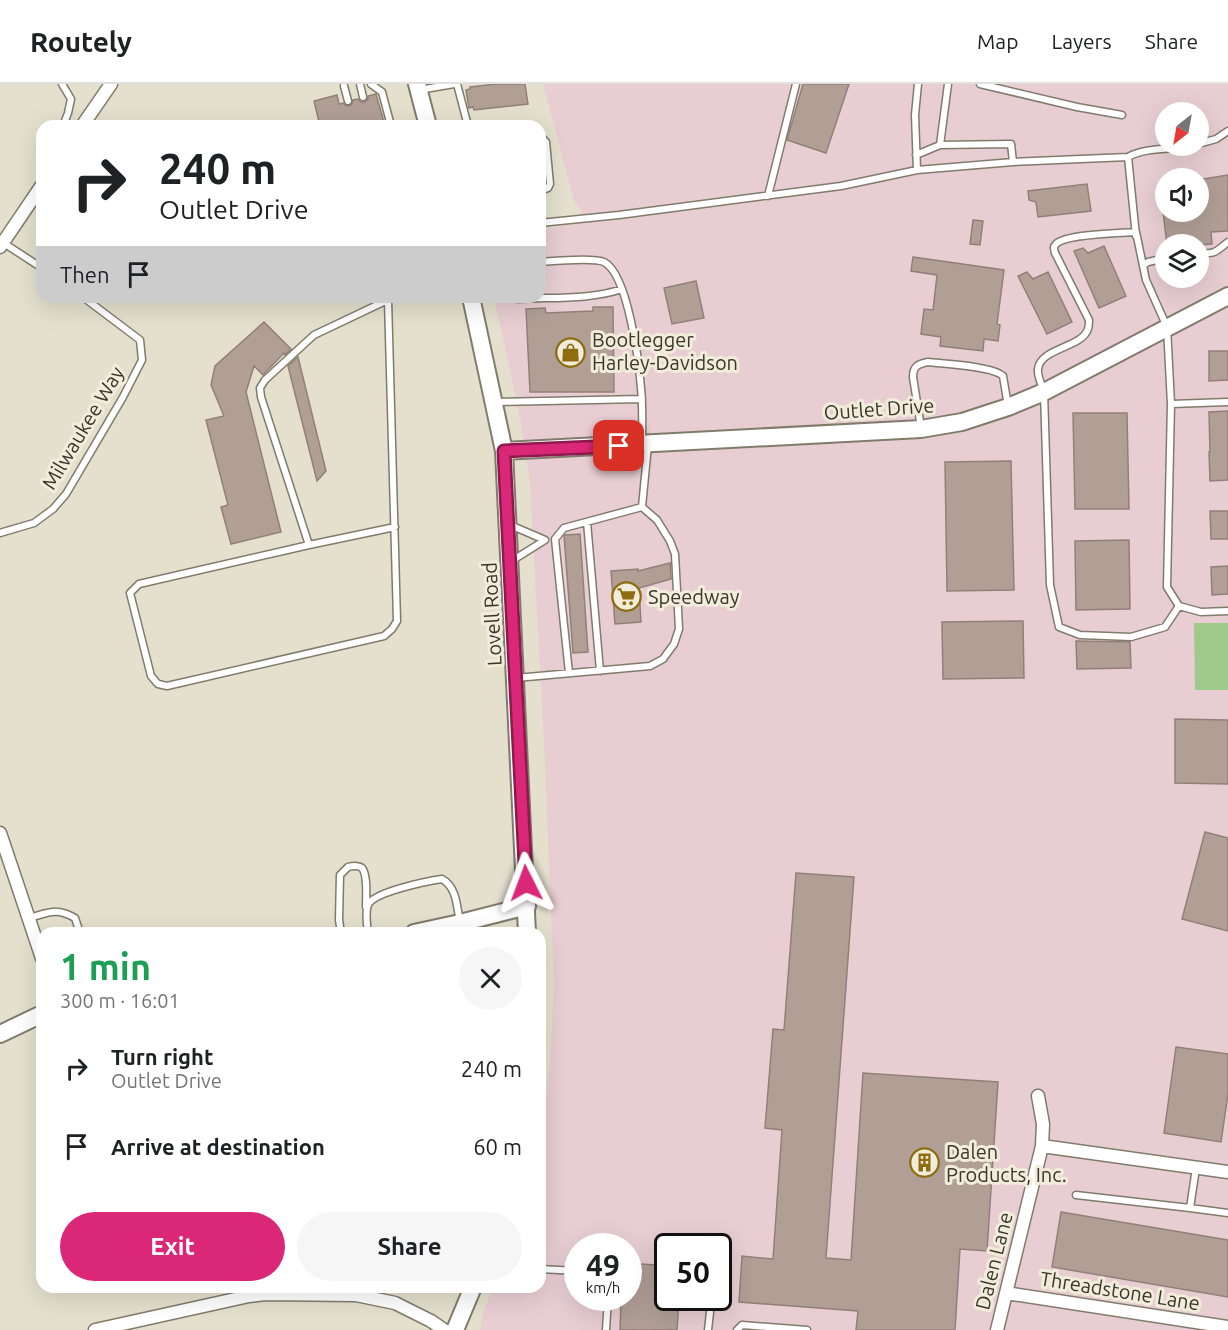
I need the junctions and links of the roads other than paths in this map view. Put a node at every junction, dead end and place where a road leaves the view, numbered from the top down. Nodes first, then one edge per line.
1 (62, 84) edge
2 (111, 84) edge
3 (351, 84) edge
4 (360, 84) edge
5 (372, 84) edge
6 (456, 84) edge
7 (796, 84) edge
8 (918, 84) edge
9 (948, 84) edge
10 (980, 84) edge
11 (344, 85) edge
12 (418, 87) edge
13 (363, 97) dead end
14 (348, 101) dead end
15 (1122, 115) dead end
16 (65, 120) edge
17 (86, 120) edge
18 (389, 120) edge
19 (426, 120) edge
20 (466, 120) edge
21 (1228, 131) edge
22 (1209, 141) edge
23 (546, 142) edge
24 (940, 145) junction
25 (1155, 151) edge
26 (916, 155) junction
27 (1128, 157) junction
28 (1013, 162) junction
29 (917, 170) junction
30 (546, 188) edge
31 (36, 193) edge
32 (768, 196) junction
33 (546, 222) edge
34 (1136, 236) junction
35 (1228, 242) edge
36 (1, 243) edge
37 (1209, 254) edge
38 (1155, 260) edge
39 (546, 262) edge
40 (36, 264) edge
41 (1143, 266) junction
42 (622, 289) junction
43 (1228, 296) edge
44 (546, 297) edge
45 (91, 303) edge
46 (381, 303) edge
47 (391, 303) edge
48 (472, 303) edge
49 (1167, 327) junction
50 (1044, 392) junction
51 (641, 401) junction
52 (494, 402) junction
53 (1228, 402) edge
54 (1171, 404) junction
55 (1008, 407) junction
56 (921, 429) junction
57 (645, 444) junction
58 (504, 451) junction
59 (642, 507) junction
60 (586, 522) junction
61 (508, 524) junction
62 (395, 527) junction
63 (0, 533) edge
64 (555, 539) junction
65 (545, 540) junction
66 (309, 545) junction
67 (510, 562) junction
68 (1179, 606) junction
69 (1228, 611) edge
70 (600, 670) junction
71 (569, 674) junction
72 (516, 678) junction
73 (0, 833) edge
74 (527, 906) junction
75 (366, 908) junction
76 (29, 918) junction
77 (460, 923) junction
78 (78, 927) edge
79 (340, 927) edge
80 (368, 927) edge
81 (442, 927) edge
82 (527, 927) edge
83 (36, 940) edge
84 (36, 1017) edge
85 (0, 1034) edge
86 (1038, 1096) dead end
87 (1042, 1146) junction
88 (1196, 1167) junction
89 (1228, 1172) edge
90 (1076, 1195) dead end
91 (1190, 1208) junction
92 (1228, 1214) edge
93 (546, 1269) edge
94 (564, 1270) edge
95 (259, 1293) edge
96 (310, 1293) edge
97 (470, 1293) edge
98 (1006, 1293) junction
99 (607, 1311) edge
100 (710, 1312) dead end
101 (1228, 1327) edge
102 (95, 1330) edge
103 (444, 1330) edge
104 (455, 1330) edge
105 (606, 1330) edge
106 (708, 1330) edge
107 (737, 1330) edge
108 (807, 1330) edge
109 (997, 1330) edge

1 - 16 lane
2 - 17 street
3 - 11 lane
4 - 13 lane
5 - 18 lane
6 - 12 lane
6 - 20 lane
7 - 32 lane
8 - 26 lane
9 - 24 lane
10 - 15 lane
11 - 14 lane
12 - 19 main road
21 - 22 lane
23 - 30 lane
24 - 26 lane
24 - 28 lane
25 - 27 lane
26 - 29 lane
27 - 28 lane
27 - 34 lane
28 - 29 lane
29 - 32 lane
31 - 36 street
32 - 33 lane
34 - 41 lane
34 - 50 lane
35 - 37 lane
36 - 40 lane
38 - 41 lane
39 - 42 lane
41 - 49 lane
42 - 44 lane
42 - 51 lane
43 - 49 main road, Outlet Drive
45 - 63 lane, Milwaukee Way
46 - 66 lane
47 - 62 lane
48 - 52 main road, Lovell Road
49 - 50 main road, Outlet Drive
49 - 54 lane
50 - 55 main road, Outlet Drive
50 - 68 lane
51 - 52 lane
51 - 57 lane
52 - 58 main road, Lovell Road
53 - 54 lane
54 - 68 lane
55 - 56 main road, Outlet Drive
55 - 56 lane
56 - 57 main road, Outlet Drive
57 - 58 main road, Outlet Drive
57 - 59 lane
58 - 61 main road, Lovell Road
59 - 60 lane
59 - 70 lane
60 - 64 lane
60 - 70 lane
61 - 65 lane
61 - 67 main road, Lovell Road
62 - 66 lane
62 - 66 lane
64 - 65 lane
64 - 71 lane
65 - 67 lane
67 - 72 main road, Lovell Road
68 - 69 lane
70 - 71 lane
71 - 72 lane
72 - 74 main road, Lovell Road
73 - 76 street
74 - 77 main road
74 - 82 main road, Lovell Road
75 - 77 lane
75 - 79 lane
75 - 80 lane
76 - 78 lane
76 - 83 street
77 - 81 main road
84 - 85 main road
86 - 87 street, Dalen Lane
87 - 88 street
87 - 98 street, Dalen Lane
88 - 89 street
88 - 91 lane
90 - 91 lane
91 - 92 lane
93 - 94 lane
95 - 102 street
96 - 103 street
97 - 104 main road
98 - 101 street, Threadstone Lane
98 - 109 street, Dalen Lane
99 - 105 lane
100 - 106 lane
107 - 108 lane

